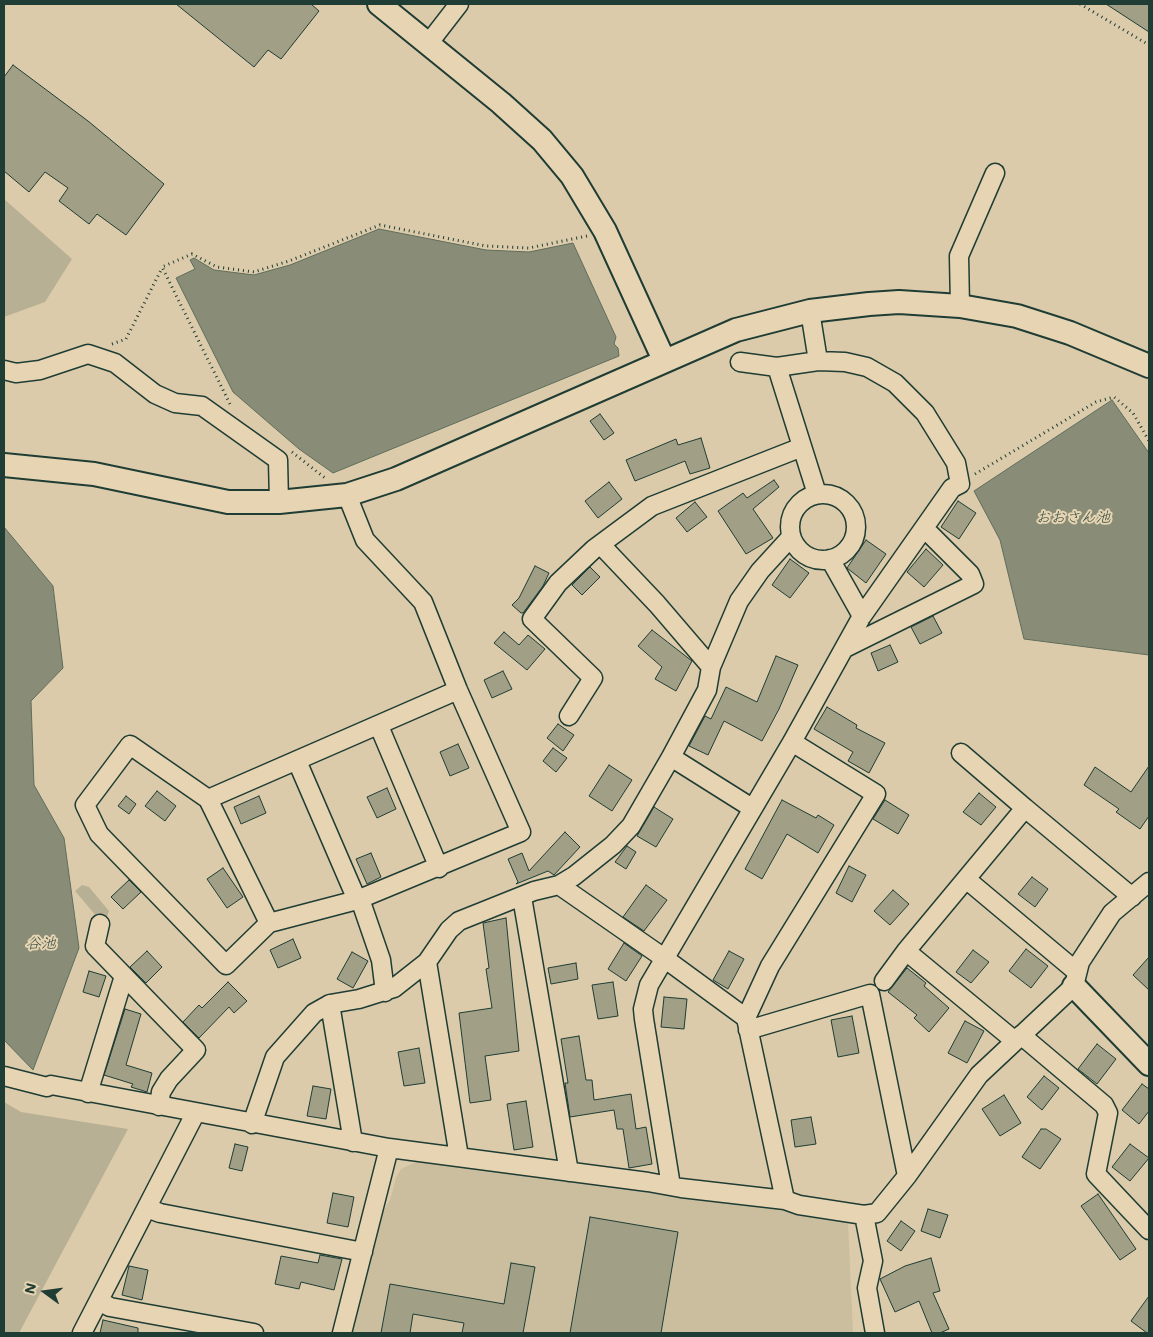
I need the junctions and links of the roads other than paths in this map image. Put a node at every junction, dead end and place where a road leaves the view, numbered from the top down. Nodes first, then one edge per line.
1 (379, 4) edge
2 (459, 4) edge
3 (428, 44) junction
4 (995, 173) dead end
5 (960, 306) junction
6 (810, 311) junction
7 (664, 360) junction
8 (818, 361) junction
9 (740, 362) dead end
10 (1149, 366) edge
11 (777, 367) junction
12 (4, 370) edge
13 (802, 447) junction
14 (4, 464) edge
15 (817, 494) junction
16 (347, 495) junction
17 (279, 502) junction
18 (924, 528) junction
19 (791, 538) junction
20 (601, 545) junction
21 (830, 560) junction
22 (862, 616) junction
23 (845, 648) junction
24 (711, 667) junction
25 (458, 690) junction
26 (569, 716) dead end
27 (379, 726) junction
28 (792, 742) junction
29 (961, 754) dead end
30 (671, 757) junction
31 (297, 761) junction
32 (208, 799) junction
33 (752, 808) junction
34 (1025, 808) junction
35 (438, 868) junction
36 (966, 879) junction
37 (1149, 882) edge
38 (559, 885) junction
39 (522, 897) junction
40 (1132, 897) junction
41 (358, 900) junction
42 (269, 923) junction
43 (100, 924) dead end
44 (906, 951) junction
45 (664, 958) junction
46 (427, 962) junction
47 (124, 976) junction
48 (1076, 979) junction
49 (884, 981) dead end
50 (385, 992) junction
51 (330, 1004) junction
52 (746, 1024) junction
53 (1018, 1038) junction
54 (1149, 1064) edge
55 (4, 1076) edge
56 (88, 1092) junction
57 (158, 1106) junction
58 (195, 1114) junction
59 (252, 1124) junction
60 (353, 1142) junction
61 (389, 1148) junction
62 (459, 1157) junction
63 (568, 1172) junction
64 (907, 1176) junction
65 (671, 1186) junction
66 (785, 1200) junction
67 (147, 1208) junction
68 (864, 1215) junction
69 (1149, 1230) edge
70 (363, 1252) junction
71 (99, 1301) junction
72 (82, 1333) edge
73 (254, 1333) edge
74 (342, 1333) edge
75 (875, 1333) edge

1 - 3 street
2 - 3 street
3 - 7 street
4 - 5 street
5 - 6 street
5 - 10 street
6 - 7 street
6 - 8 street
7 - 16 street
8 - 11 street
8 - 18 street
9 - 11 street
11 - 13 street
12 - 17 street
13 - 15 street
13 - 20 street
14 - 17 street
15 - 19 street
15 - 21 street
16 - 17 street
16 - 25 street
18 - 22 street
18 - 23 street
19 - 21 street
19 - 24 street
20 - 24 street
20 - 26 street
21 - 22 street
22 - 23 street
23 - 28 street
24 - 30 street
25 - 27 street
25 - 35 street
27 - 31 street
27 - 35 street
28 - 33 street
28 - 52 street
29 - 34 street
30 - 33 street
30 - 38 street
31 - 32 street
31 - 41 street
32 - 42 street
32 - 42 street
33 - 45 street
34 - 36 street
34 - 40 street
35 - 41 street
36 - 44 street
36 - 48 street
37 - 40 street
38 - 39 street
38 - 45 street
39 - 46 street
39 - 63 street
40 - 48 street
41 - 42 street
41 - 50 street
43 - 47 street
44 - 49 street
44 - 53 street
45 - 52 street
45 - 65 street
46 - 50 street
46 - 62 street
47 - 56 street
47 - 57 street
48 - 53 street
48 - 54 street
50 - 51 street
51 - 59 street
51 - 60 street
52 - 64 street
52 - 66 street
53 - 64 street
53 - 69 street
55 - 56 street
56 - 57 street
57 - 58 street
58 - 59 street
58 - 67 street
59 - 60 street
60 - 61 street
61 - 62 street
61 - 70 street
62 - 63 street
63 - 65 street
64 - 68 street
65 - 66 street
66 - 68 street
67 - 70 street
67 - 71 street
68 - 75 street
70 - 74 street
71 - 72 street
71 - 73 street

